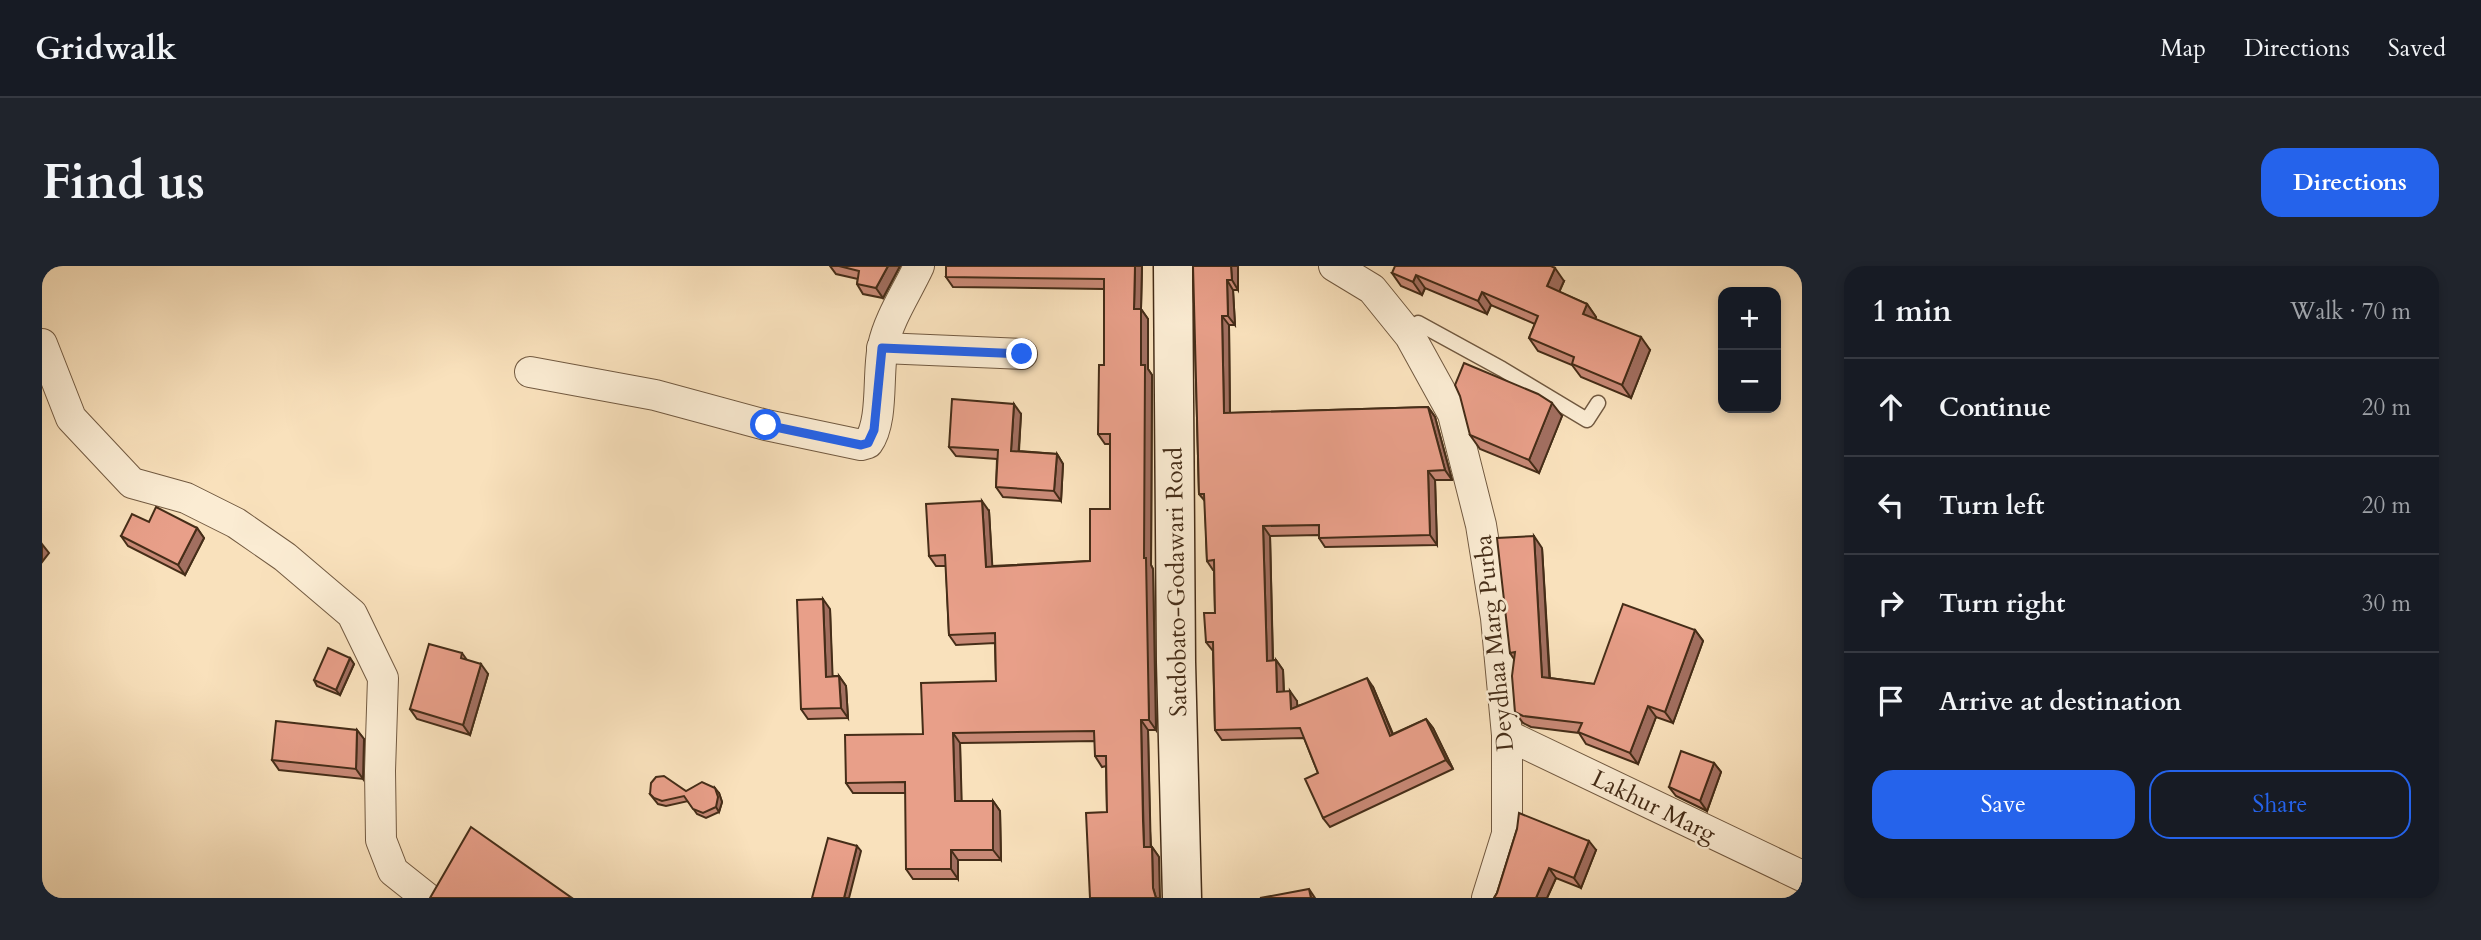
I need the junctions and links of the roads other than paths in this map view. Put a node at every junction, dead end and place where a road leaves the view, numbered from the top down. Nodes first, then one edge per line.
1 (919, 266) edge
2 (1173, 266) edge
3 (1334, 266) edge
4 (1410, 336) junction
5 (42, 344) edge
6 (882, 348) junction
7 (1022, 354) dead end
8 (530, 372) dead end
9 (1598, 403) dead end
10 (1507, 735) junction
11 (1802, 876) edge
12 (427, 898) edge
13 (1182, 898) edge
14 (1487, 898) edge

1 - 6 street
2 - 13 street, Satdobato-Godawari Road
3 - 4 street, Deydhaa Marg Purba
4 - 9 lane
4 - 10 street, Deydhaa Marg Purba
5 - 12 street
6 - 7 street
6 - 8 street
10 - 11 street, Lakhur Marg
10 - 14 street, Deydhaa Marg Purba

